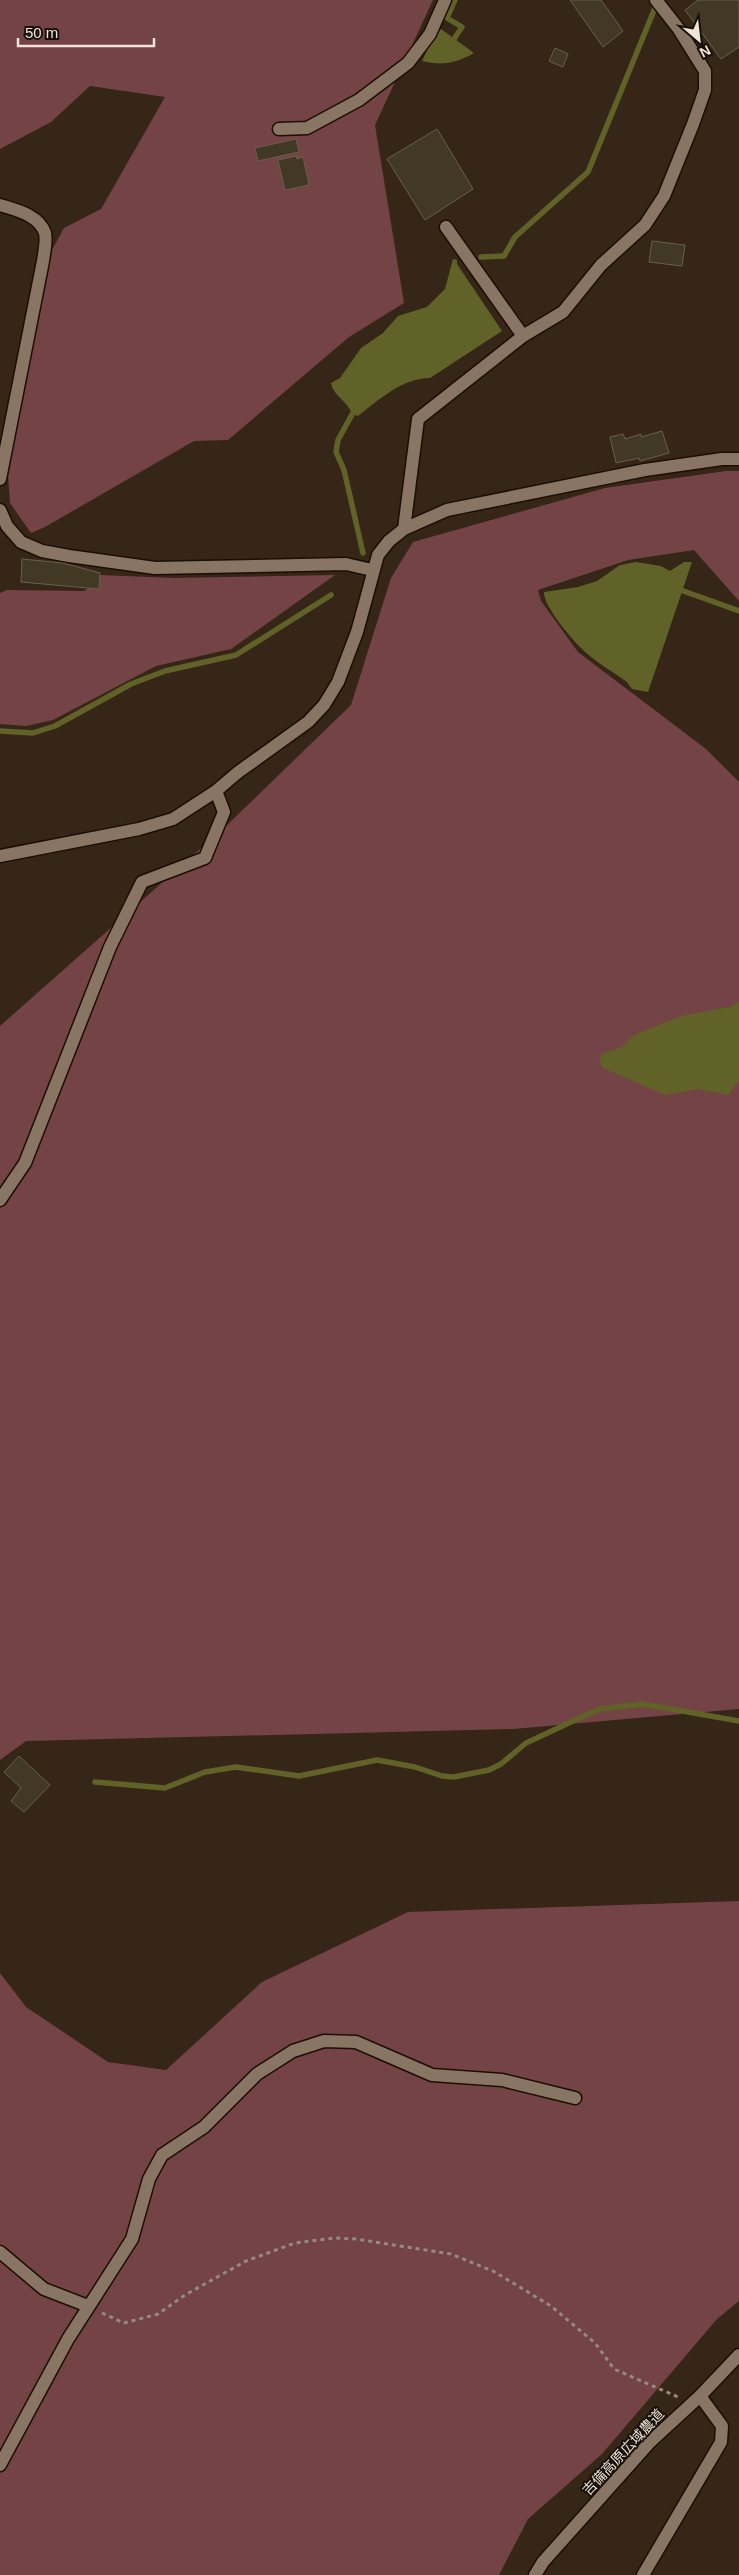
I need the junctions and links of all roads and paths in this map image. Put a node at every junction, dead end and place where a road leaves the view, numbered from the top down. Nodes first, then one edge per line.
1 (445, 0) edge
2 (658, 2) edge
3 (278, 129) dead end
4 (0, 205) edge
5 (446, 227) dead end
6 (523, 336) junction
7 (739, 458) edge
8 (0, 479) edge
9 (0, 510) edge
10 (404, 528) junction
11 (372, 570) junction
12 (216, 791) junction
13 (0, 856) edge
14 (0, 1200) edge
15 (575, 2098) dead end
16 (0, 2252) edge
17 (88, 2306) junction
18 (739, 2355) edge
19 (696, 2400) junction
20 (0, 2465) edge
21 (535, 2575) edge
22 (643, 2575) edge

1 - 3 street
2 - 6 street
4 - 8 street
5 - 6 street
6 - 10 street
7 - 10 street
9 - 11 street
10 - 11 street
11 - 12 street
12 - 13 street
12 - 14 street
15 - 17 street
16 - 17 street
17 - 19 path
17 - 20 street
18 - 19 street, 吉備高原広域農道
19 - 21 street, 吉備高原広域農道
19 - 22 street

